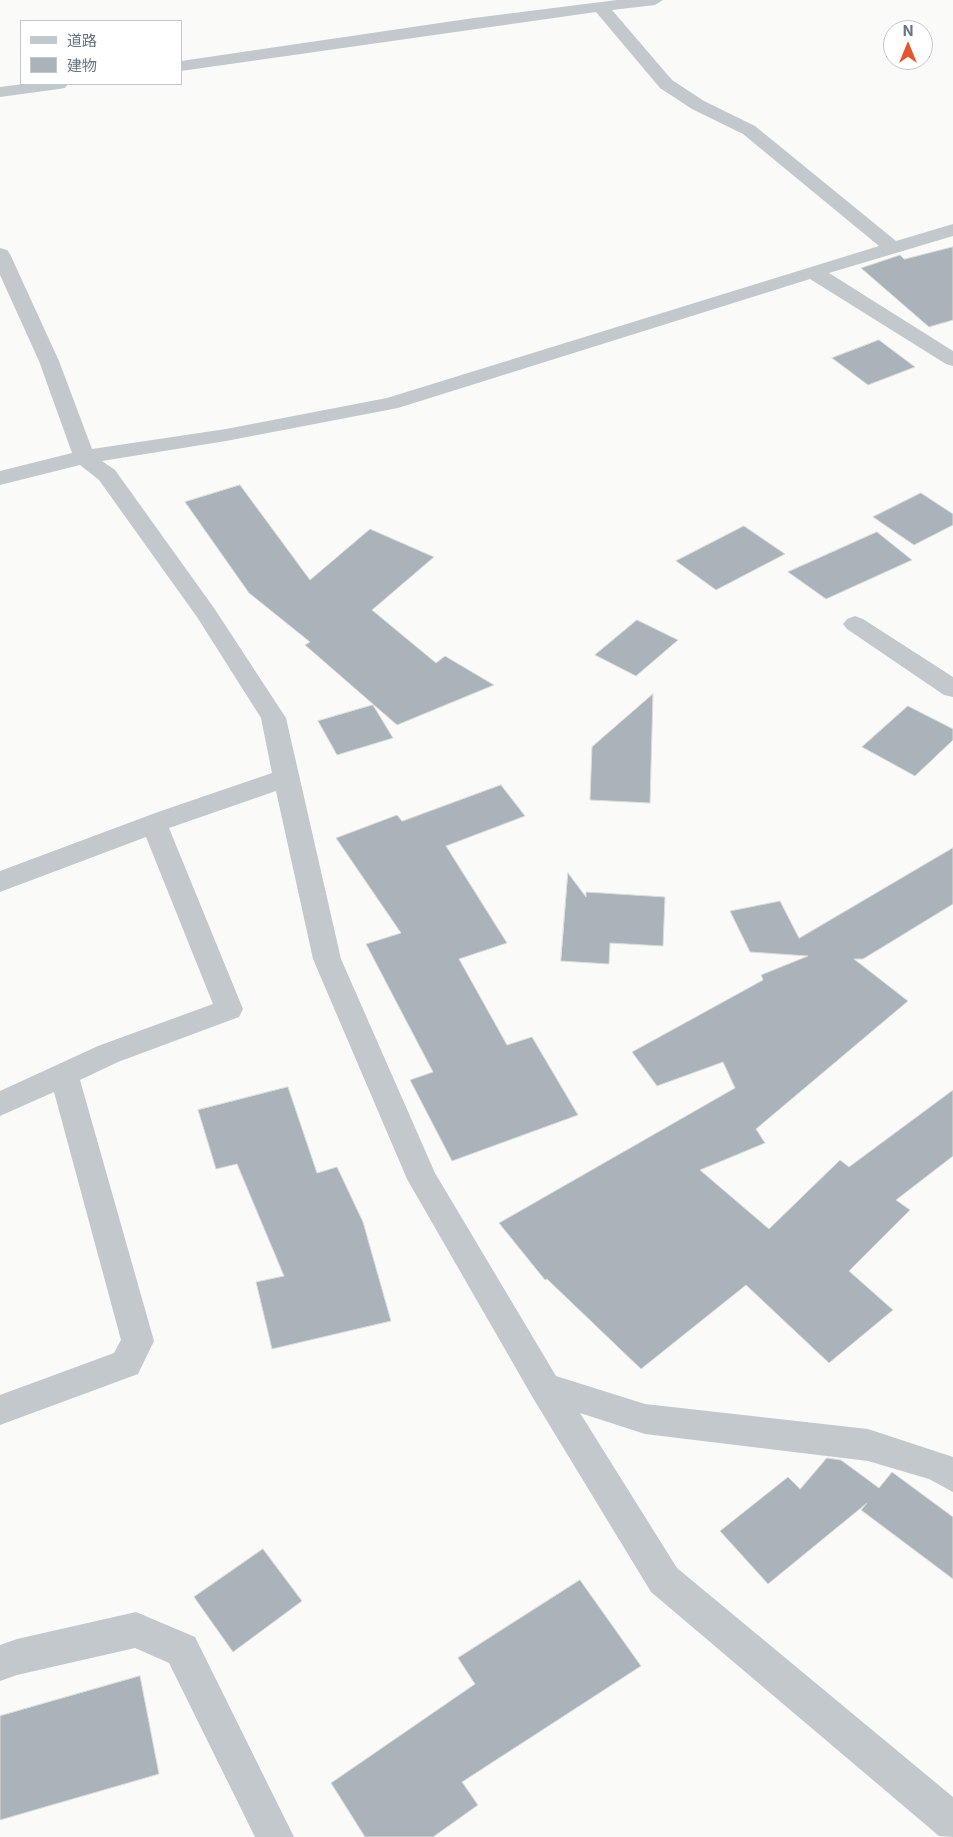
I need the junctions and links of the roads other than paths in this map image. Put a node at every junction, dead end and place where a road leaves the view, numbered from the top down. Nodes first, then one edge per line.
1 (654, 0) edge
2 (600, 7) junction
3 (182, 66) edge
4 (52, 85) edge
5 (0, 92) edge
6 (953, 230) edge
7 (894, 248) junction
8 (0, 254) edge
9 (813, 272) junction
10 (953, 360) edge
11 (84, 456) junction
12 (0, 478) edge
13 (855, 624) dead end
14 (953, 689) edge
15 (285, 778) junction
16 (154, 824) junction
17 (0, 882) edge
18 (64, 1074) junction
19 (0, 1104) edge
20 (545, 1387) junction
21 (0, 1410) edge
22 (953, 1476) edge
23 (0, 1663) edge
24 (953, 1822) edge
25 (275, 1837) edge

1 - 2 street
2 - 3 street
2 - 7 street
4 - 5 street
6 - 7 street
7 - 9 street
8 - 11 street
9 - 10 street
9 - 11 street
11 - 12 street
11 - 15 street
13 - 14 street
15 - 16 street
15 - 20 street
16 - 17 street
16 - 18 street
18 - 19 street
18 - 21 street
20 - 22 street
20 - 24 street
23 - 25 street

